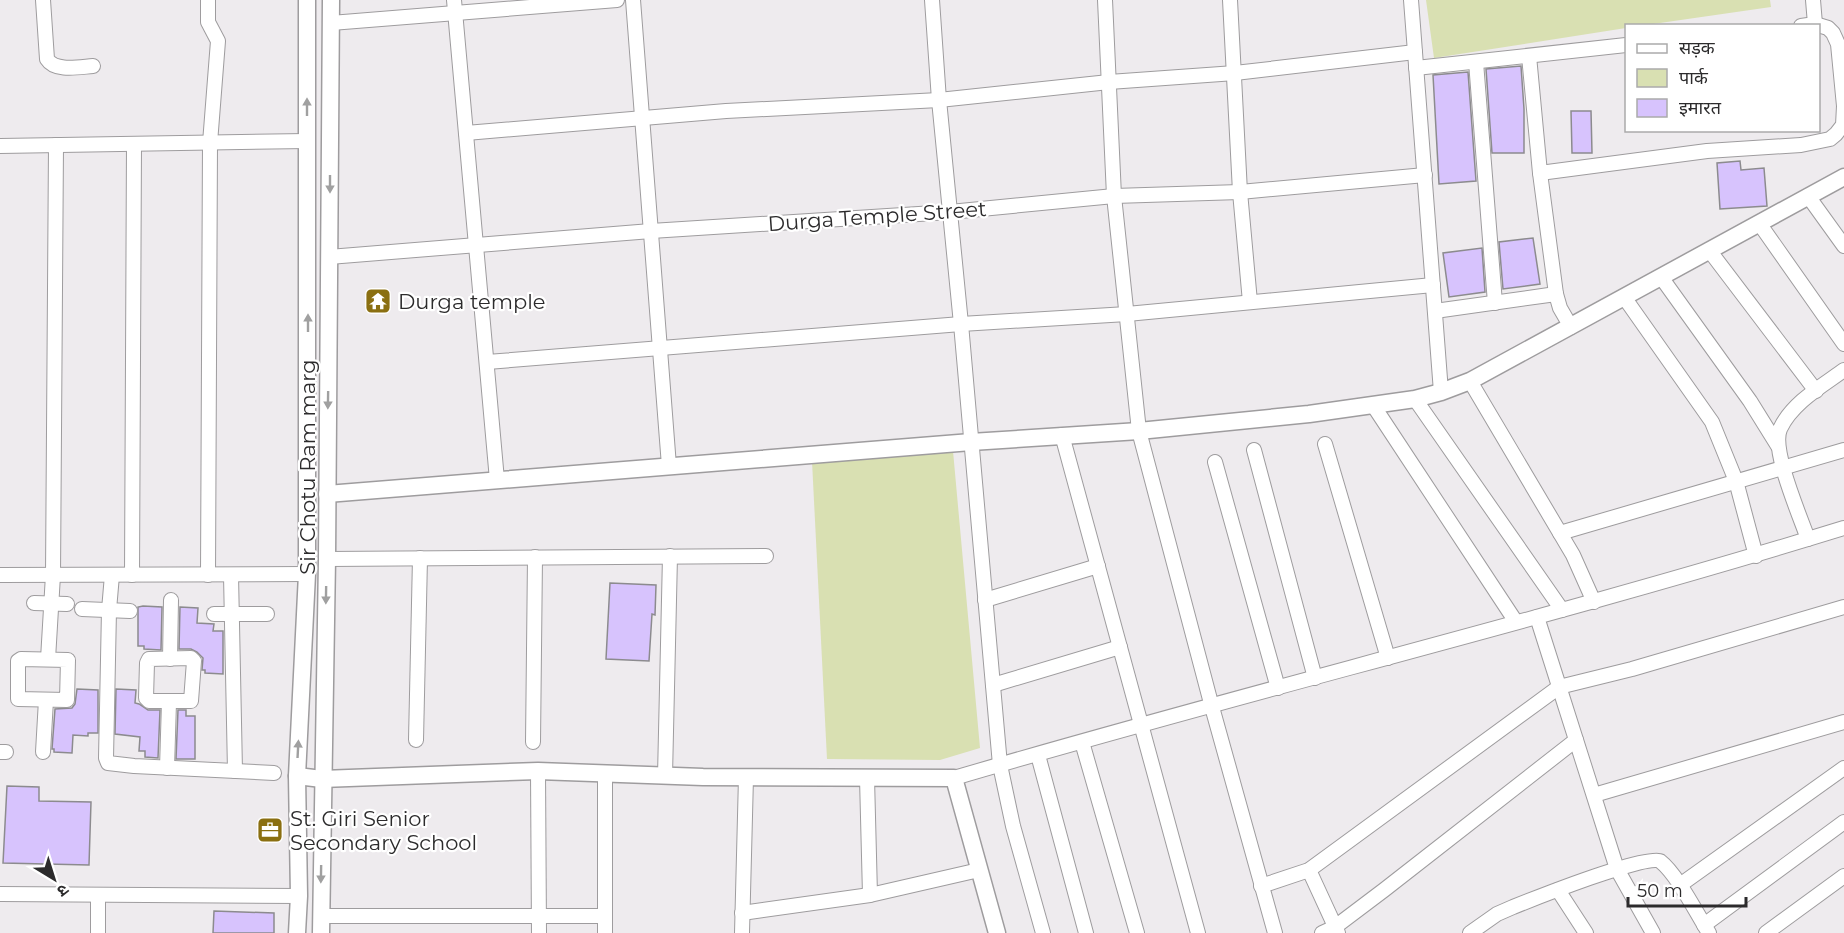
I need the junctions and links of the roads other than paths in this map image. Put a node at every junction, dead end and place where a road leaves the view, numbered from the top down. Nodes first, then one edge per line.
1 (43, 0) edge
2 (208, 0) edge
3 (307, 0) edge
4 (330, 0) edge
5 (616, 0) edge
6 (633, 0) edge
7 (932, 0) edge
8 (1105, 0) edge
9 (1230, 0) edge
10 (1412, 0) edge
11 (1813, 0) edge
12 (455, 7) edge
13 (331, 23) junction
14 (1815, 24) edge
15 (1820, 26) edge
16 (1625, 45) edge
17 (1415, 52) junction
18 (1530, 56) junction
19 (1476, 62) junction
20 (93, 66) dead end
21 (1416, 68) junction
22 (1235, 73) junction
23 (1109, 82) junction
24 (939, 100) junction
25 (642, 118) junction
26 (466, 133) junction
27 (308, 141) junction
28 (210, 143) junction
29 (134, 144) junction
30 (56, 145) junction
31 (0, 146) edge
32 (1540, 173) junction
33 (1425, 175) junction
34 (1844, 177) edge
35 (1240, 192) junction
36 (1114, 196) junction
37 (1808, 196) junction
38 (950, 212) junction
39 (1759, 223) junction
40 (651, 231) junction
41 (476, 245) junction
42 (1844, 246) edge
43 (1709, 250) junction
44 (329, 257) junction
45 (1661, 277) junction
46 (1433, 285) junction
47 (1556, 294) junction
48 (1623, 297) junction
49 (1250, 302) junction
50 (1495, 303) junction
51 (1435, 312) junction
52 (1127, 314) junction
53 (961, 324) junction
54 (1571, 327) junction
55 (1844, 344) edge
56 (660, 348) junction
57 (487, 362) junction
58 (1844, 370) edge
59 (1470, 381) junction
60 (1816, 391) junction
61 (1441, 392) junction
62 (1415, 399) junction
63 (1372, 405) junction
64 (1139, 431) junction
65 (1062, 435) junction
66 (971, 442) junction
67 (1325, 444) dead end
68 (1778, 447) junction
69 (1254, 450) dead end
70 (1844, 450) edge
71 (1215, 462) dead end
72 (669, 466) junction
73 (1784, 468) junction
74 (497, 480) junction
75 (1736, 481) junction
76 (327, 494) junction
77 (1844, 528) edge
78 (1560, 533) junction
79 (1808, 539) junction
80 (670, 556) junction
81 (766, 556) dead end
82 (1756, 556) junction
83 (535, 557) junction
84 (420, 558) junction
85 (327, 559) junction
86 (1098, 566) junction
87 (307, 574) junction
88 (0, 575) edge
89 (53, 575) junction
90 (112, 575) junction
91 (132, 575) junction
92 (208, 575) junction
93 (231, 575) junction
94 (171, 600) dead end
95 (986, 600) junction
96 (1594, 602) junction
97 (34, 603) dead end
98 (51, 603) junction
99 (67, 604) dead end
100 (1844, 607) edge
101 (82, 609) dead end
102 (109, 610) junction
103 (1562, 610) junction
104 (130, 611) dead end
105 (214, 614) dead end
106 (232, 614) junction
107 (267, 614) dead end
108 (1537, 617) junction
109 (1516, 622) junction
110 (1120, 647) junction
111 (1388, 658) junction
112 (48, 659) junction
113 (170, 659) junction
114 (1315, 678) junction
115 (993, 685) junction
116 (1560, 687) junction
117 (1278, 688) junction
118 (46, 700) junction
119 (169, 702) junction
120 (1212, 707) junction
121 (1844, 722) edge
122 (1142, 726) junction
123 (416, 740) dead end
124 (1576, 740) junction
125 (533, 742) dead end
126 (1082, 742) junction
127 (44, 752) dead end
128 (1038, 754) junction
129 (1000, 765) junction
130 (167, 768) junction
131 (1844, 768) edge
132 (235, 771) junction
133 (538, 771) junction
134 (274, 773) dead end
135 (606, 774) junction
136 (297, 776) junction
137 (665, 776) junction
138 (746, 777) junction
139 (867, 778) junction
140 (954, 778) junction
141 (322, 779) junction
142 (1594, 795) junction
143 (1844, 822) edge
144 (1617, 869) junction
145 (979, 870) junction
146 (1309, 870) junction
147 (1844, 876) edge
148 (1680, 885) junction
149 (1261, 886) junction
150 (1558, 890) junction
151 (0, 894) edge
152 (98, 895) junction
153 (870, 895) junction
154 (299, 896) junction
155 (742, 913) junction
156 (539, 915) junction
157 (605, 916) junction
158 (321, 925) edge
159 (1707, 929) edge
160 (1332, 931) edge
161 (98, 933) edge
162 (297, 933) edge
163 (539, 933) edge
164 (605, 933) edge
165 (742, 933) edge
166 (997, 933) edge
167 (1042, 933) edge
168 (1086, 933) edge
169 (1137, 933) edge
170 (1198, 933) edge
171 (1275, 933) edge
172 (1470, 933) edge
173 (1586, 933) edge
174 (1653, 933) edge
175 (1766, 933) edge

1 - 20 street
2 - 28 street
27 -> 3 street, Sir Chotu Ram marg
4 - 13 street, Sir Chotu Ram marg
5 - 12 street
6 - 25 street
7 - 24 street
8 - 23 street
9 - 22 street
10 - 17 street
11 - 14 street
12 - 13 street
12 - 26 street
13 -> 44 street, Sir Chotu Ram marg
15 - 32 street
16 - 18 street
17 - 21 street
17 - 22 street
18 - 19 street
18 - 32 street
19 - 21 street
19 - 50 street
21 - 33 street
22 - 23 street
22 - 35 street
23 - 24 street
23 - 36 street
24 - 25 street
24 - 38 street
25 - 26 street
25 - 40 street
26 - 41 street
27 - 28 street
87 -> 27 street, Sir Chotu Ram marg
28 - 29 street
28 - 92 street
29 - 30 street
29 - 91 street
30 - 31 street
30 - 89 street
32 - 47 street
33 - 35 street, Durga Temple Street
33 - 46 street
34 - 37 street
35 - 36 street, Durga Temple Street
35 - 49 street
36 - 38 street, Durga Temple Street
36 - 52 street
37 - 39 street
37 - 42 street
38 - 40 street, Durga Temple Street
38 - 53 street
39 - 43 street
39 - 55 street
40 - 41 street, Durga Temple Street
40 - 56 street
41 - 44 street, Durga Temple Street
41 - 57 street
43 - 45 street
43 - 60 street
44 -> 76 street, Sir Chotu Ram marg
45 - 48 street
45 - 68 street
46 - 49 street
46 - 51 street
47 - 50 street
47 - 54 street
48 - 54 street
48 - 75 street
49 - 52 street
50 - 51 street
51 - 61 street
52 - 53 street
52 - 64 street
53 - 56 street
53 - 66 street
54 - 59 street
56 - 57 street
56 - 72 street
57 - 74 street
58 - 60 street
59 - 61 street
59 - 78 street
60 - 68 street
61 - 62 street
62 - 63 street
62 - 103 street
63 - 64 street
63 - 109 street
64 - 65 street
64 - 120 street
65 - 66 street
65 - 86 street
66 - 72 street
66 - 95 street
67 - 111 street
68 - 73 street
69 - 114 street
70 - 73 street
71 - 117 street
72 - 74 street
73 - 75 street
73 - 79 street
74 - 76 street
75 - 78 street
75 - 82 street
76 - 85 street, Sir Chotu Ram marg
77 - 79 street
78 - 96 street
79 - 82 street
80 - 81 street
80 - 83 street
80 - 137 street
82 - 96 street
83 - 84 street
83 - 125 street
84 - 85 street
84 - 123 street
85 -> 141 street, Sir Chotu Ram marg
86 - 95 street
86 - 110 street
87 - 93 street
136 -> 87 street, Sir Chotu Ram marg
88 - 89 street
89 - 90 street
89 - 98 street
90 - 91 street
90 - 102 street
91 - 92 street
92 - 93 street
93 - 106 street
94 - 113 street
95 - 115 street
96 - 103 street
97 - 98 street
98 - 99 street
98 - 112 street
100 - 116 street
101 - 102 street
102 - 104 street
102 - 130 street
103 - 108 street
105 - 106 street
106 - 107 street
106 - 132 street
108 - 109 street
108 - 116 street
109 - 111 street
110 - 115 street
110 - 122 street
111 - 114 street
112 - 118 street
112 - 118 street
113 - 119 street
113 - 119 street
114 - 117 street
115 - 129 street
116 - 124 street
116 - 146 street
117 - 120 street
118 - 127 street
119 - 130 street
120 - 122 street
120 - 149 street
121 - 142 street
122 - 126 street
122 - 170 street
124 - 142 street
124 - 160 street
126 - 128 street
126 - 169 street
128 - 129 street
128 - 168 street
129 - 140 street
129 - 167 street
130 - 132 street
131 - 148 street
132 - 134 street
133 - 135 street
133 - 141 street
133 - 156 street
135 - 137 street
135 - 157 street
136 - 141 street
136 - 154 street, Sir Chotu Ram marg
137 - 138 street
138 - 139 street
138 - 155 street
139 - 140 street
139 - 153 street
140 - 145 street
141 -> 158 street, Sir Chotu Ram marg
142 - 144 street
143 - 159 street
144 - 148 street
144 - 150 street
144 - 174 street
145 - 153 street
145 - 166 street
146 - 149 street
146 - 160 street
147 - 175 street
148 - 159 street
149 - 171 street
150 - 172 street
150 - 173 street
151 - 152 street
152 - 154 street
152 - 161 street
153 - 155 street
154 - 162 street, Sir Chotu Ram marg
155 - 165 street
156 - 157 street
156 - 158 street
156 - 163 street
157 - 164 street

